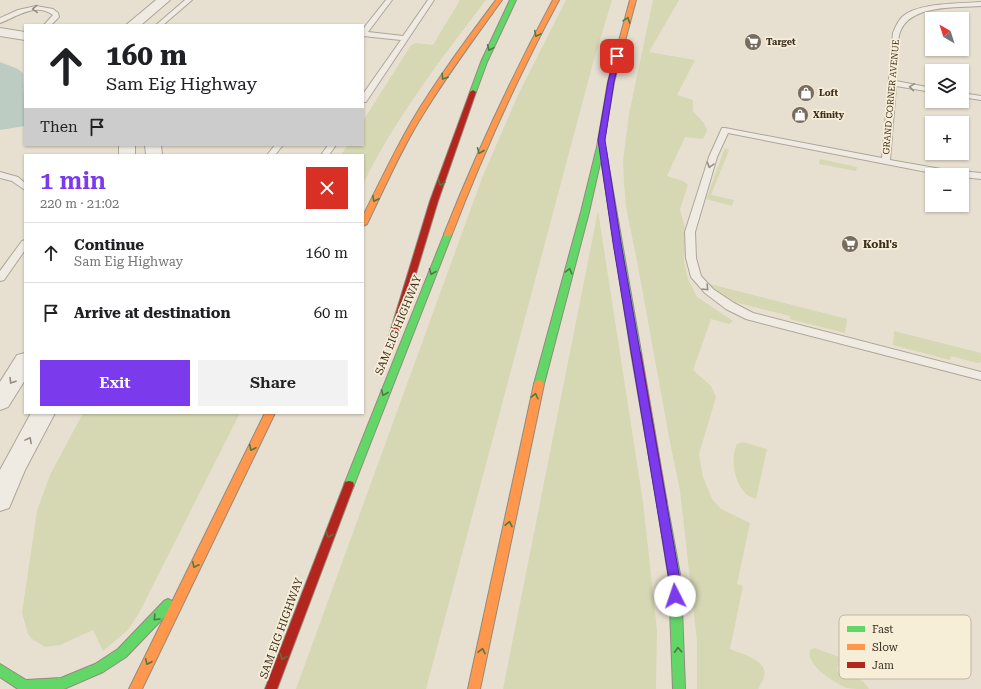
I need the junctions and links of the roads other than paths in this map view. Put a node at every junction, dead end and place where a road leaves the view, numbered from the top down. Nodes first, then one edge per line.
1 (164, 0) edge
2 (189, 0) edge
3 (389, 0) edge
4 (431, 0) edge
5 (499, 0) edge
6 (513, 0) edge
7 (556, 0) edge
8 (633, 0) edge
9 (981, 4) edge
10 (0, 22) edge
11 (47, 24) edge
12 (134, 24) edge
13 (160, 24) edge
14 (0, 32) edge
15 (364, 33) edge
16 (364, 34) edge
17 (24, 36) edge
18 (405, 38) junction
19 (892, 83) junction
20 (925, 89) edge
21 (969, 96) edge
22 (981, 98) edge
23 (364, 99) edge
24 (602, 140) junction
25 (886, 161) junction
26 (925, 169) edge
27 (0, 175) edge
28 (969, 175) edge
29 (981, 176) edge
30 (969, 180) edge
31 (981, 183) edge
32 (24, 186) edge
33 (364, 222) edge
34 (24, 244) edge
35 (0, 278) edge
36 (390, 346) dead end
37 (24, 363) edge
38 (981, 376) edge
39 (376, 392) dead end
40 (0, 401) edge
41 (42, 414) edge
42 (270, 414) edge
43 (7, 469) edge
44 (342, 498) junction
45 (0, 500) edge
46 (183, 589) junction
47 (0, 670) edge
48 (135, 689) edge
49 (271, 689) edge
50 (474, 689) edge
51 (680, 689) edge

1 - 12 street
2 - 13 lane
3 - 15 lane
4 - 18 lane
5 -> 33 highway
6 -> 36 highway
7 -> 44 highway, SAM EIG HIGHWAY
24 -> 8 highway
9 - 19 lane, GRAND CORNER AVENUE
11 -> 10 lane
14 - 17 street
16 - 18 lane
18 - 23 lane
20 -> 19 lane
19 - 25 lane, GRAND CORNER AVENUE
21 - 22 lane
50 -> 24 highway
51 -> 24 highway
25 - 26 lane
25 -> 38 lane
27 - 32 lane
28 - 29 lane
30 - 31 lane
34 - 35 lane
37 -> 40 street
39 - 44 highway
43 -> 41 street
42 -> 46 highway
43 - 45 street
44 -> 49 highway, SAM EIG HIGHWAY
46 -> 47 highway
46 -> 48 highway

